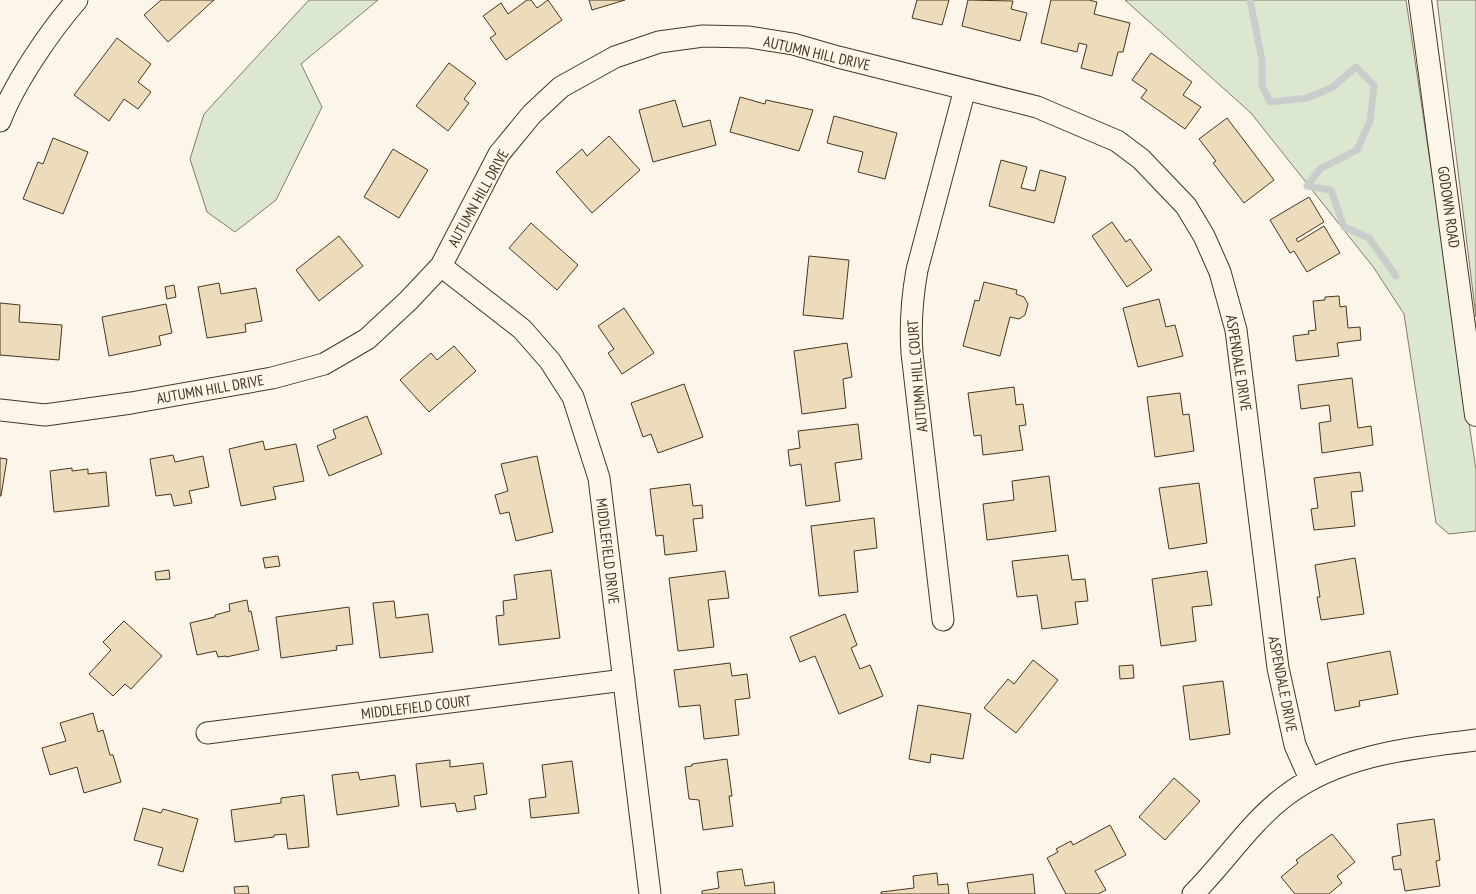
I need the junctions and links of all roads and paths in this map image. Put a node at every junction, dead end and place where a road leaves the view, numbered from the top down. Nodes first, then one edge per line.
1 (78, 0) edge
2 (1420, 0) edge
3 (966, 89) junction
4 (0, 120) edge
5 (441, 266) junction
6 (0, 410) edge
7 (1476, 415) edge
8 (943, 620) dead end
9 (624, 680) junction
10 (207, 733) dead end
11 (1476, 740) edge
12 (1310, 779) junction
13 (650, 894) edge
14 (1193, 894) edge

1 - 4 street
2 - 7 main road, GODOWN ROAD
3 - 5 street, AUTUMN HILL DRIVE
3 - 8 street, AUTUMN HILL COURT
3 - 12 street, ASPENDALE DRIVE
5 - 6 street, AUTUMN HILL DRIVE
5 - 9 street, MIDDLEFIELD DRIVE
9 - 10 street, MIDDLEFIELD COURT
9 - 13 street, MIDDLEFIELD DRIVE
11 - 12 street
12 - 14 street

